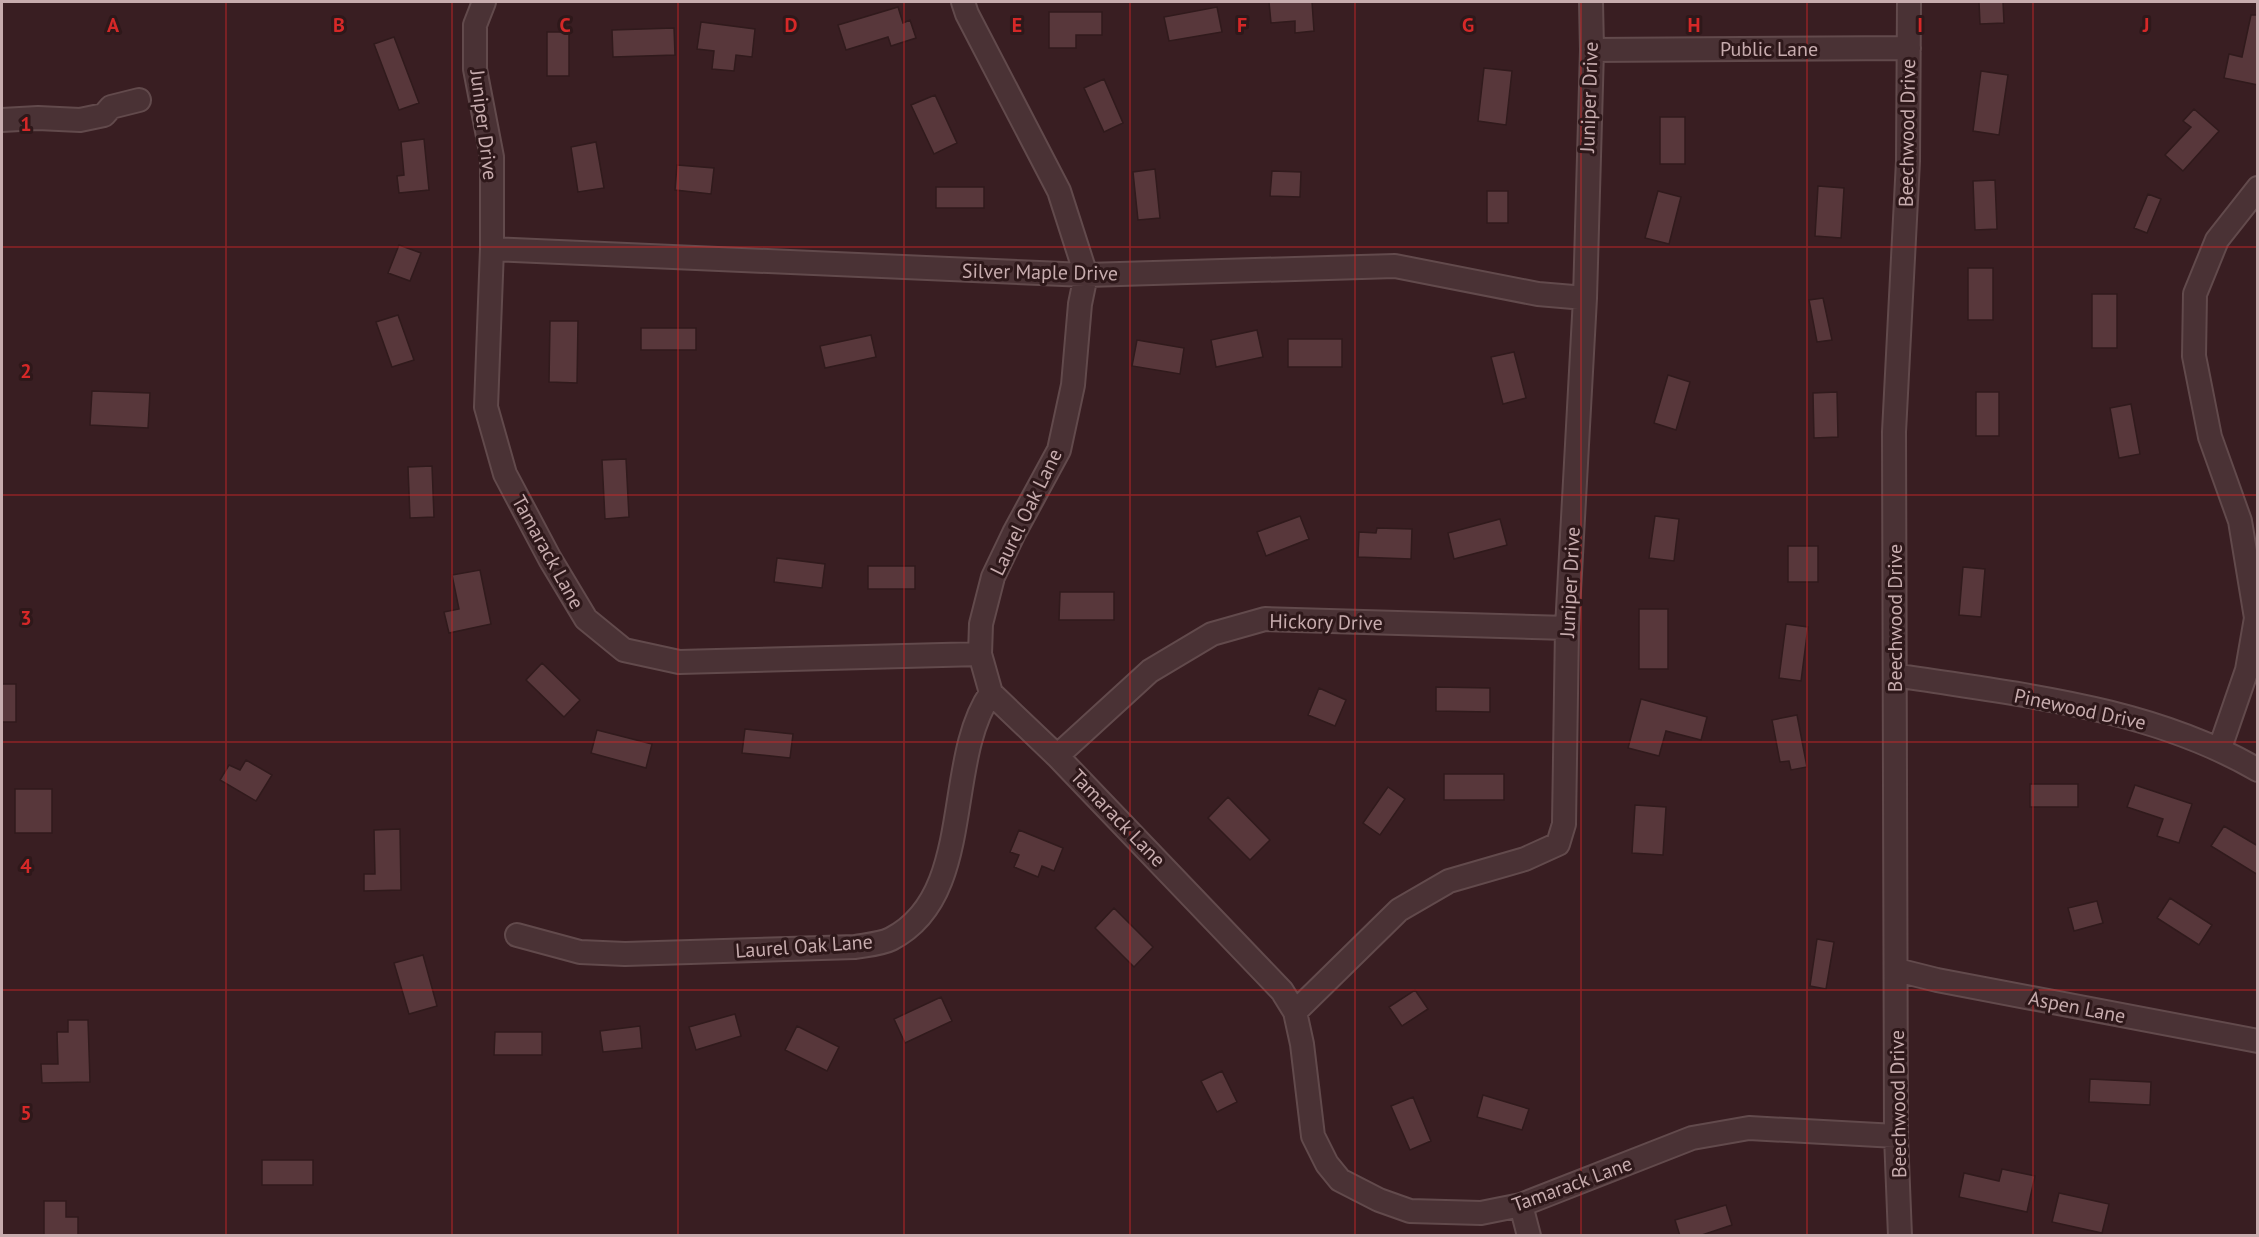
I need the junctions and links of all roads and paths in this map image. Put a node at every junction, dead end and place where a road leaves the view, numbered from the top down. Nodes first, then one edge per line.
1 (484, 2) edge
2 (963, 2) edge
3 (1591, 2) edge
4 (1909, 2) edge
5 (1909, 48) junction
6 (1592, 50) junction
7 (139, 100) dead end
8 (2, 120) edge
9 (2258, 188) edge
10 (492, 249) junction
11 (1086, 275) junction
12 (1585, 298) junction
13 (1567, 628) junction
14 (980, 654) junction
15 (1894, 675) junction
16 (991, 693) junction
17 (2220, 748) junction
18 (1058, 756) junction
19 (2258, 770) edge
20 (517, 935) dead end
21 (1897, 970) junction
22 (1295, 1012) junction
23 (2258, 1041) edge
24 (1896, 1136) junction
25 (1521, 1206) junction
26 (1529, 1236) edge
27 (1900, 1236) edge

1 - 10 street, Juniper Drive
2 - 11 street, Laurel Oak Lane
3 - 6 street, Juniper Drive
4 - 5 street, Beechwood Drive
5 - 6 street, Public Lane
5 - 15 street, Beechwood Drive
6 - 12 street, Juniper Drive
7 - 8 street
9 - 17 street
10 - 11 street, Silver Maple Drive
10 - 14 street, Tamarack Lane
11 - 12 street, Silver Maple Drive
11 - 14 street, Laurel Oak Lane
12 - 13 street, Juniper Drive
13 - 18 street, Hickory Drive
13 - 22 street, Juniper Drive
14 - 16 street
15 - 17 street, Pinewood Drive
15 - 21 street, Beechwood Drive
16 - 18 street, Tamarack Lane
16 - 20 street, Laurel Oak Lane
17 - 19 street, Pinewood Drive
18 - 22 street, Tamarack Lane
21 - 23 street, Aspen Lane
21 - 24 street, Beechwood Drive
22 - 25 street, Tamarack Lane
24 - 25 street, Tamarack Lane
24 - 27 street, Beechwood Drive
25 - 26 street

